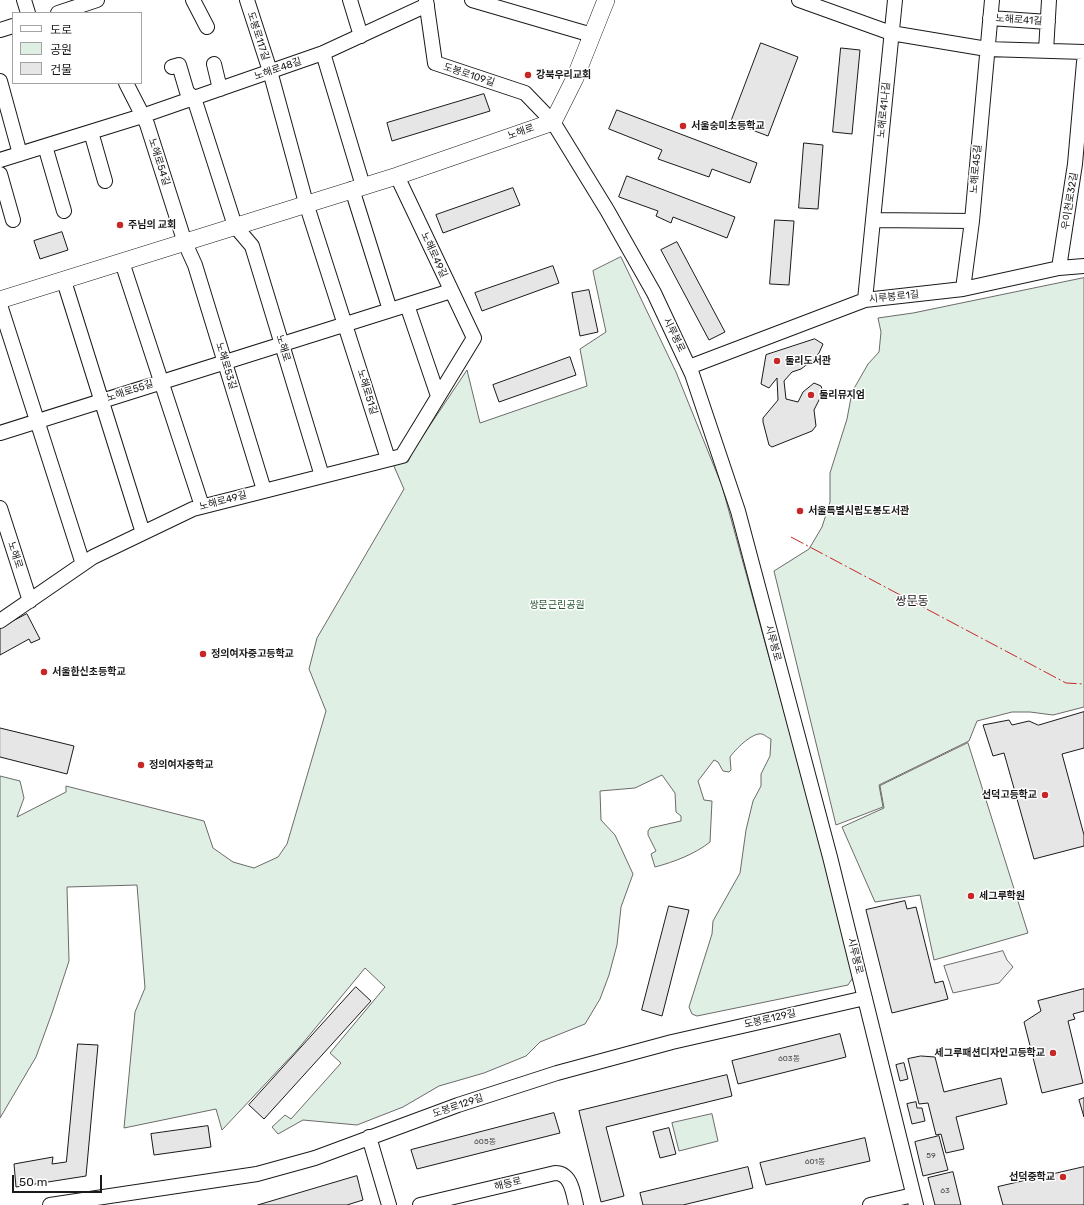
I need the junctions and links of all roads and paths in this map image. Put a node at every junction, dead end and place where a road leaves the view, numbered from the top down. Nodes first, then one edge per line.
1 (24, 0) edge
2 (193, 0) edge
3 (246, 0) edge
4 (350, 0) edge
5 (472, 0) edge
6 (606, 0) edge
7 (799, 0) edge
8 (895, 0) edge
9 (992, 0) edge
10 (1049, 0) edge
11 (427, 2) edge
12 (92, 4) edge
13 (28, 12) edge
14 (62, 12) edge
15 (990, 18) junction
16 (1048, 22) junction
17 (12, 26) edge
18 (207, 27) dead end
19 (0, 30) edge
20 (891, 33) junction
21 (361, 36) junction
22 (592, 36) junction
23 (987, 49) junction
24 (1046, 51) junction
25 (1084, 52) edge
26 (323, 53) junction
27 (1084, 62) edge
28 (214, 64) dead end
29 (172, 67) dead end
30 (270, 72) junction
31 (0, 81) edge
32 (126, 84) edge
33 (220, 89) junction
34 (194, 98) junction
35 (142, 116) junction
36 (553, 122) junction
37 (91, 132) junction
38 (45, 146) junction
39 (20, 154) junction
40 (0, 160) edge
41 (0, 174) edge
42 (397, 176) junction
43 (105, 181) dead end
44 (358, 188) junction
45 (306, 203) junction
46 (64, 211) dead end
47 (13, 220) dead end
48 (873, 220) junction
49 (972, 221) junction
50 (235, 226) junction
51 (185, 243) junction
52 (122, 262) junction
53 (1084, 266) edge
54 (1059, 268) junction
55 (64, 280) junction
56 (963, 290) junction
57 (452, 291) junction
58 (0, 300) edge
59 (865, 300) junction
60 (0, 305) edge
61 (407, 305) junction
62 (390, 310) junction
63 (345, 325) junction
64 (282, 344) junction
65 (224, 362) junction
66 (689, 367) junction
67 (160, 381) junction
68 (438, 396) junction
69 (100, 400) junction
70 (37, 421) junction
71 (0, 432) edge
72 (388, 459) junction
73 (322, 476) junction
74 (264, 490) junction
75 (202, 506) junction
76 (0, 508) edge
77 (143, 533) junction
78 (83, 564) junction
79 (30, 601) junction
80 (0, 620) edge
81 (865, 998) junction
82 (369, 1138) junction
83 (914, 1200) edge
84 (58, 1204) edge
85 (389, 1205) edge
86 (420, 1205) edge
87 (576, 1205) edge
88 (870, 1205) edge

1 - 13 street
2 - 18 street
3 - 30 street, 도봉로117길
4 - 21 street
5 - 22 street
6 - 22 main road
7 - 20 street
8 - 20 street, 노해로41나길
9 - 15 street, 노해로45길
10 - 16 street, 노해로41길
11 - 21 street, 노해로48길
11 - 36 street, 도봉로109길
12 - 14 street
15 - 16 street, 노해로41길
15 - 23 street, 노해로45길
16 - 24 street, 노해로41길
17 - 19 street
20 - 23 street
20 - 48 street, 노해로41나길
21 - 26 street, 노해로48길
22 - 36 main road
23 - 24 street
23 - 49 street, 노해로45길
24 - 25 street
26 - 30 street, 노해로48길
26 - 44 street
27 - 54 street, 우이천로32길
28 - 33 street
29 - 34 street
30 - 33 street, 노해로48길
30 - 45 street
31 - 39 street
32 - 35 street, 노해로54길
33 - 34 street, 노해로48길
34 - 35 street, 노해로48길
34 - 50 street, 노해로
35 - 37 street, 노해로48길
35 - 51 street, 노해로54길
36 - 42 main road, 노해로
36 - 66 street, 시루봉로
37 - 38 street, 노해로48길
37 - 43 street
38 - 39 street, 노해로48길
38 - 46 street
39 - 40 street, 노해로48길
41 - 47 street
42 - 44 main road, 노해로
42 - 57 street, 노해로49길
44 - 45 main road, 노해로
44 - 62 street
45 - 50 main road, 노해로
45 - 63 street, 노해로51길
48 - 49 street
48 - 59 street, 노해로41나길
49 - 56 street, 노해로45길
50 - 51 main road, 노해로
50 - 64 street, 노해로
51 - 52 main road, 노해로
51 - 65 street, 노해로53길
52 - 55 main road, 노해로
52 - 67 street
53 - 54 street, 시루봉로1길
54 - 56 street, 시루봉로1길
55 - 58 main road, 노해로
55 - 69 street
56 - 59 street, 시루봉로1길
57 - 61 street
57 - 68 street, 노해로49길
59 - 66 street, 시루봉로1길
60 - 70 street
61 - 62 street
61 - 68 street
62 - 63 street
63 - 64 street
63 - 72 street, 노해로51길
64 - 65 street
64 - 73 street, 노해로
65 - 67 street, 노해로55길
65 - 74 street, 노해로53길
66 - 81 street, 시루봉로
67 - 69 street, 노해로55길
67 - 75 street
68 - 72 street, 노해로49길
69 - 70 street, 노해로55길
69 - 77 street
70 - 71 street, 노해로55길
70 - 78 street
72 - 73 street, 노해로49길
73 - 74 street, 노해로49길
74 - 75 street, 노해로49길
75 - 77 street, 노해로49길
76 - 79 street, 노해로
77 - 78 street, 노해로49길
78 - 79 street, 노해로49길
79 - 80 street, 노해로49길
81 - 82 street, 도봉로129길
81 - 83 street, 시루봉로
82 - 84 street, 도봉로129길
82 - 85 street
83 - 88 street, 시루봉로
86 - 87 street, 해등로

